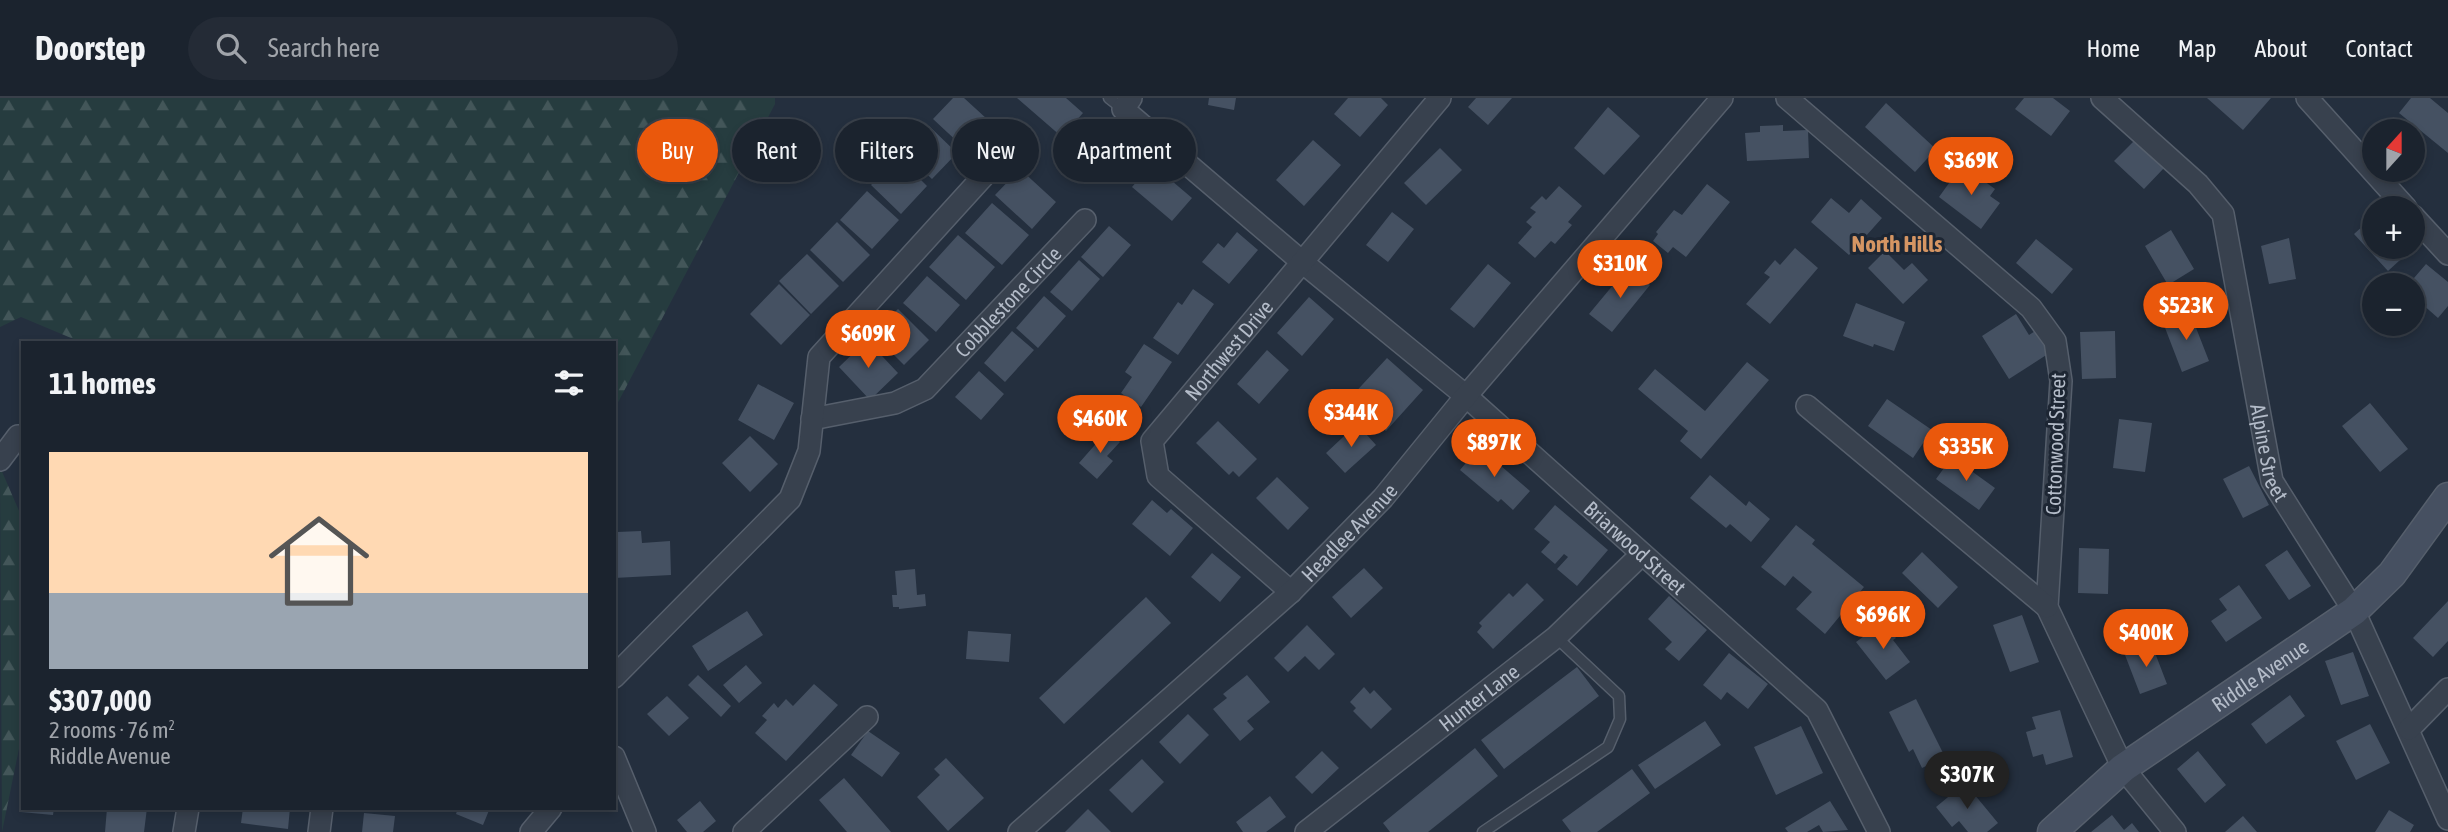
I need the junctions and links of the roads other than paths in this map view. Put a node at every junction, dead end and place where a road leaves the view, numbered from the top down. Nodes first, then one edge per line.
1 (1440, 98) edge
2 (1722, 98) edge
3 (1787, 98) edge
4 (2102, 98) edge
5 (2307, 98) edge
6 (1121, 102) edge
7 (978, 182) edge
8 (2395, 196) edge
9 (1085, 220) dead end
10 (2425, 229) edge
11 (2448, 254) edge
12 (1300, 261) junction
13 (1466, 396) junction
14 (1807, 406) dead end
15 (812, 418) junction
16 (21, 436) edge
17 (0, 460) edge
18 (2448, 497) edge
19 (1642, 554) junction
20 (1291, 592) junction
21 (2047, 607) junction
22 (2354, 611) junction
23 (1556, 637) junction
24 (616, 675) edge
25 (2448, 689) edge
26 (867, 717) dead end
27 (2409, 729) junction
28 (616, 762) edge
29 (2123, 768) junction
30 (188, 810) edge
31 (322, 810) edge
32 (549, 810) edge
33 (2448, 819) edge
34 (184, 832) edge
35 (319, 832) edge
36 (531, 832) edge
37 (645, 832) edge
38 (744, 832) edge
39 (1019, 832) edge
40 (1306, 832) edge
41 (1483, 832) edge
42 (1879, 832) edge
43 (2052, 832) edge
44 (2175, 832) edge

1 - 12 street, Northwest Drive
2 - 13 street, Headlee Avenue
3 - 21 street, Cottonwood Street
4 - 22 street, Alpine Street
5 - 8 street
6 - 12 street, Briarwood Street
7 - 15 street
9 - 15 street, Cobblestone Circle
10 - 11 street
12 - 13 street, Briarwood Street
12 - 20 street, Northwest Drive
13 - 19 street, Briarwood Street
13 - 20 street, Headlee Avenue
14 - 21 street
15 - 24 street
16 - 17 street
18 - 22 street, Riddle Avenue
19 - 23 street, Hunter Lane
19 - 42 street, Briarwood Street
20 - 39 street, Headlee Avenue
21 - 29 street, Cottonwood Street
22 - 27 street, Alpine Street
22 - 29 street, Riddle Avenue
23 - 40 street, Hunter Lane
23 - 41 lane
25 - 27 street
26 - 38 street
27 - 33 street, Alpine Street
28 - 37 street
29 - 43 street, Riddle Avenue
29 - 44 street, Cottonwood Street
30 - 34 street
31 - 35 street
32 - 36 street

